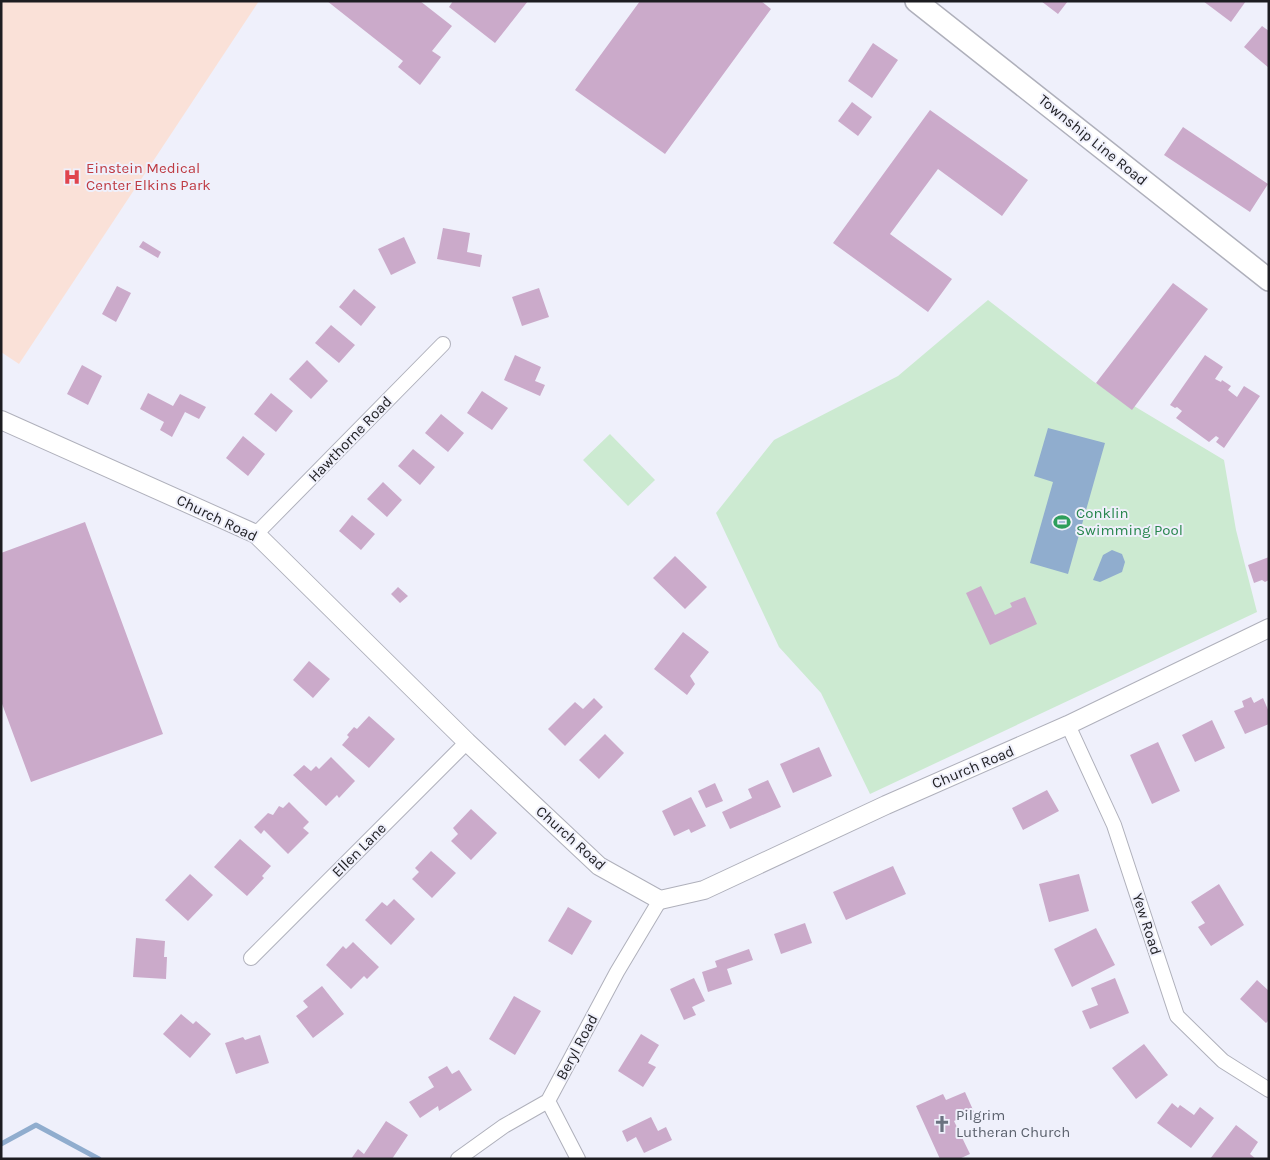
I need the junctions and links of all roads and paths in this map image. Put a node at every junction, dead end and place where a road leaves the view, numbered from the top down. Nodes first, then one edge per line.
1 (916, 1) edge
2 (1269, 280) edge
3 (443, 344) dead end
4 (1, 420) edge
5 (256, 534) junction
6 (1269, 628) edge
7 (1068, 725) junction
8 (467, 742) junction
9 (660, 900) junction
10 (250, 958) dead end
11 (1269, 1090) edge
12 (548, 1101) junction
13 (458, 1159) edge
14 (578, 1159) edge

1 - 2 main road, Township Line Road
3 - 5 street, Hawthorne Road
4 - 5 street, Church Road
5 - 8 street, Church Road
6 - 7 street, Church Road
7 - 9 street, Church Road
7 - 11 street, Yew Road
8 - 9 street, Church Road
8 - 10 street, Ellen Lane
9 - 12 street, Beryl Road
12 - 13 street
12 - 14 street

